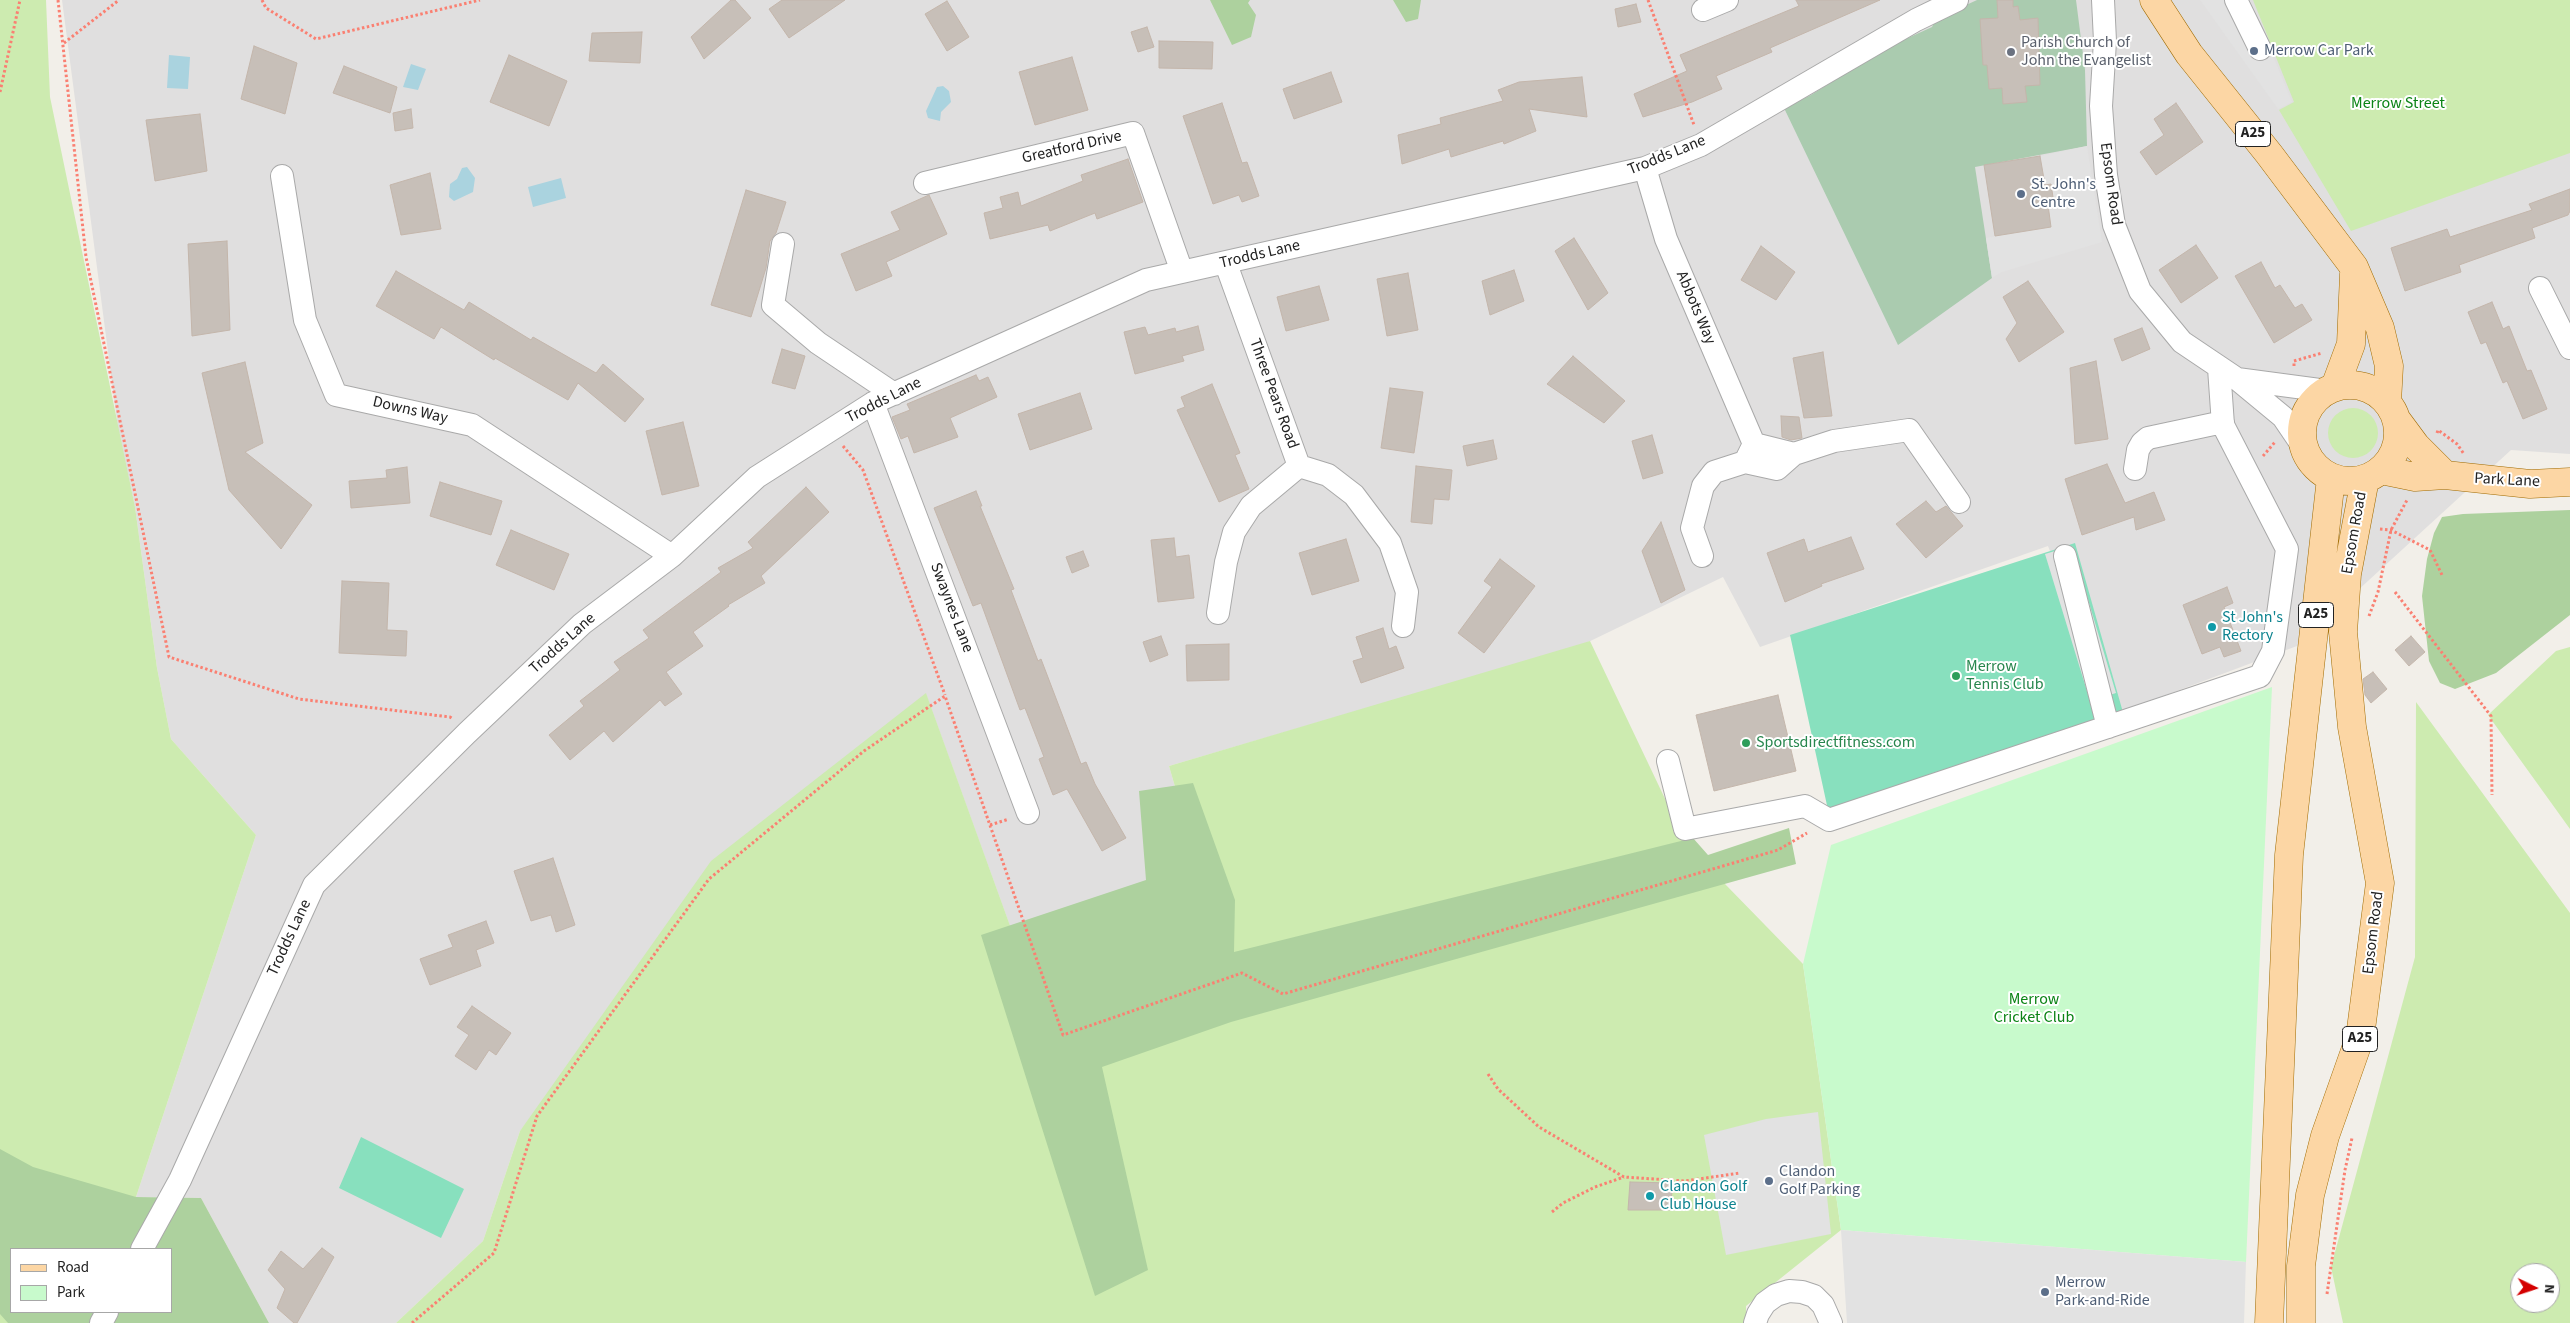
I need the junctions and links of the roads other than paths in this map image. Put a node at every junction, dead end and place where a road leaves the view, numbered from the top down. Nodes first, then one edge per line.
1 (1727, 0) edge
2 (1957, 0) edge
3 (2103, 0) edge
4 (2154, 0) edge
5 (2236, 0) edge
6 (1703, 10) dead end
7 (2260, 50) dead end
8 (1645, 168) junction
9 (282, 176) dead end
10 (925, 183) dead end
11 (782, 244) dead end
12 (1226, 264) junction
13 (2354, 267) junction
14 (1182, 272) junction
15 (2540, 288) dead end
16 (2570, 348) edge
17 (2228, 374) junction
18 (2331, 389) junction
19 (894, 394) junction
20 (874, 403) junction
21 (2391, 410) junction
22 (2223, 422) junction
23 (2304, 448) junction
24 (1750, 453) junction
25 (1299, 466) junction
26 (2135, 469) dead end
27 (2373, 475) junction
28 (2445, 475) junction
29 (2331, 478) junction
30 (2570, 482) edge
31 (1959, 502) dead end
32 (672, 556) junction
33 (1702, 556) dead end
34 (2065, 556) dead end
35 (1218, 613) dead end
36 (1403, 626) dead end
37 (2108, 727) junction
38 (1668, 760) dead end
39 (1028, 813) dead end
40 (143, 1248) edge
41 (1755, 1323) edge
42 (1831, 1323) edge
43 (2269, 1323) edge
44 (2301, 1323) edge

1 - 6 street
2 - 8 street, Trodds Lane
3 - 17 street, Epsom Road
4 - 13 main road, A25
5 - 7 street
8 - 12 street, Trodds Lane
8 - 24 street, Abbots Way
9 - 32 street, Downs Way
10 - 14 street, Greatford Drive
11 - 19 street
12 - 14 street, Trodds Lane
12 - 25 street, Three Pears Road
13 - 18 main road
13 - 21 main road, A25
14 - 19 street, Trodds Lane
15 - 16 street
17 - 18 street, Epsom Road
17 - 22 street
17 - 23 street, Epsom Road
18 - 21 main road
18 - 23 main road
19 - 20 street, Trodds Lane
20 - 32 street, Trodds Lane
20 - 39 street, Swaynes Lane
21 - 27 main road
21 - 28 main road
22 - 26 street
22 - 37 street
23 - 29 main road
24 - 31 street
24 - 33 street
25 - 35 street
25 - 36 street, Three Pears Road
27 - 28 main road, Park Lane
27 - 29 main road
27 - 44 main road, Epsom Road / A25
28 - 30 main road, Park Lane
29 - 43 main road, Epsom Road / A25
32 - 40 street, Trodds Lane
34 - 37 street
37 - 38 street
41 - 42 street

